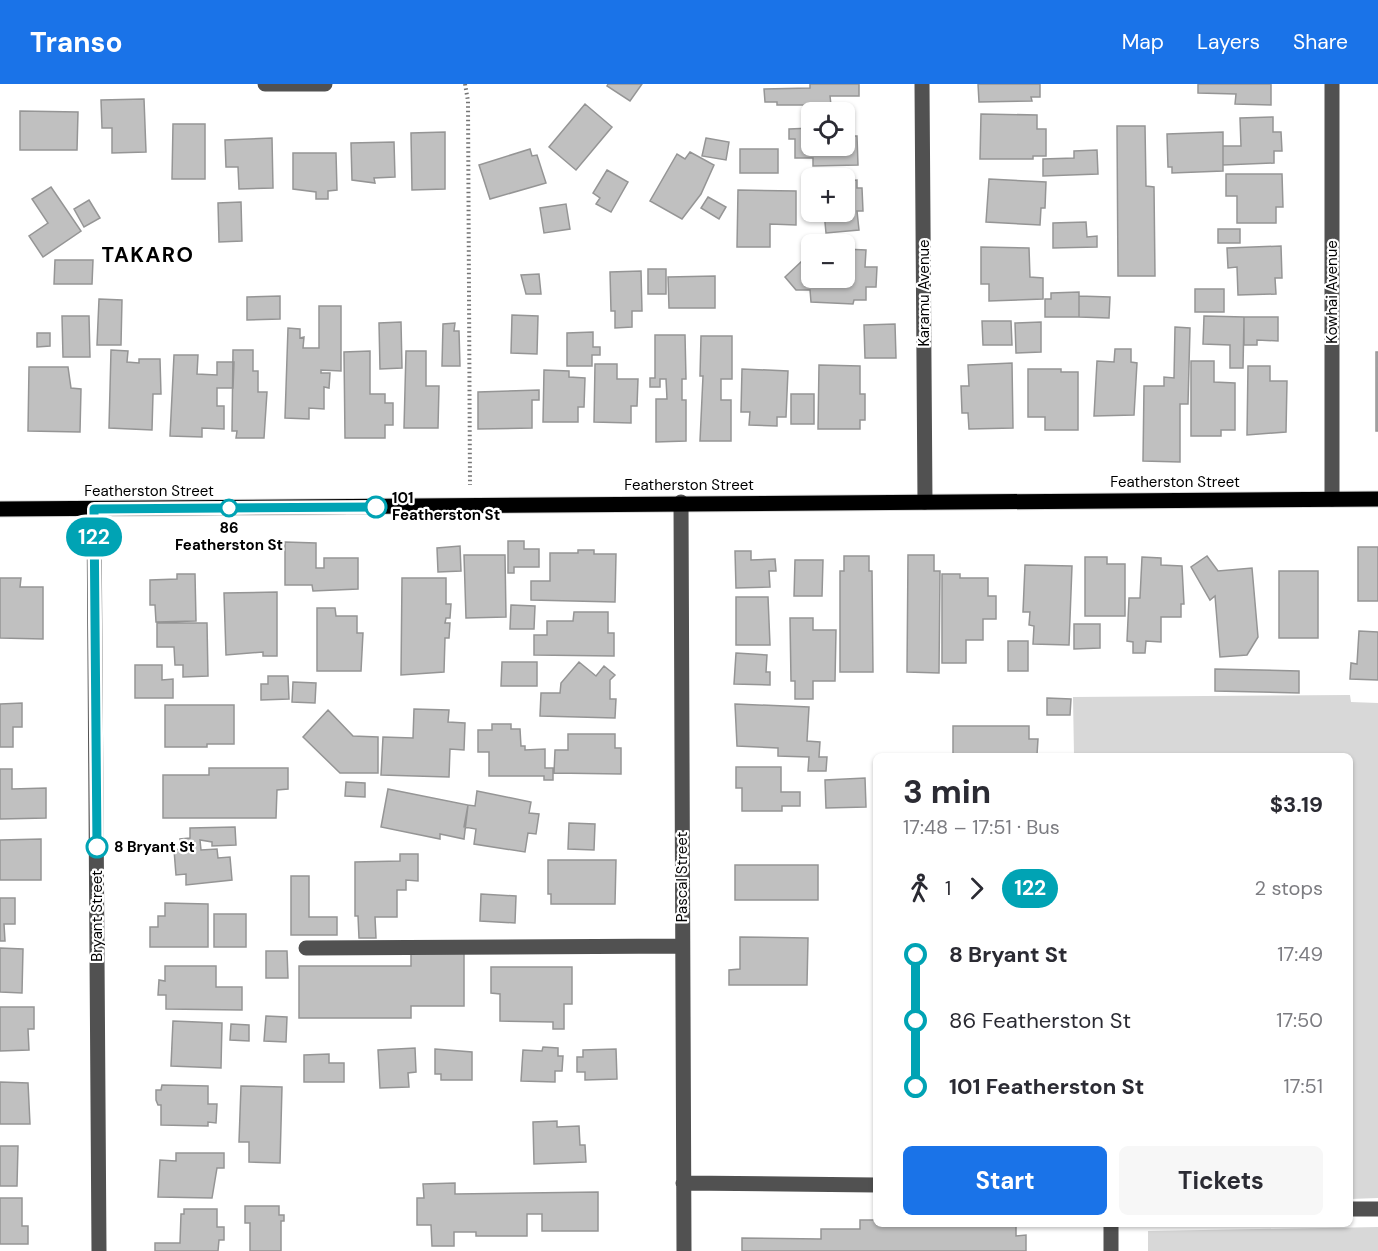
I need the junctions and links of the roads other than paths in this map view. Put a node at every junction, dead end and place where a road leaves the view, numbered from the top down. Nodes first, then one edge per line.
1 (265, 84) edge
2 (325, 84) edge
3 (922, 84) edge
4 (1332, 84) edge
5 (1332, 499) junction
6 (1378, 499) edge
7 (681, 502) junction
8 (925, 502) junction
9 (0, 509) edge
10 (94, 509) junction
11 (682, 946) junction
12 (306, 948) dead end
13 (683, 1184) junction
14 (873, 1185) edge
15 (1353, 1209) edge
16 (1378, 1209) edge
17 (1111, 1227) edge
18 (99, 1251) edge
19 (684, 1251) edge
20 (1111, 1251) edge

1 - 2 street
3 - 8 street, Karamu Avenue
4 - 5 street, Kowhai Avenue
5 - 6 main road, Featherston Street
5 - 8 main road, Featherston Street
7 - 8 main road, Featherston Street
7 - 10 main road, Featherston Street
7 - 11 street, Pascal Street
9 - 10 main road, Featherston Street
10 - 18 street, Bryant Street
11 - 12 street
11 - 13 street, Pascal Street
13 - 14 street
13 - 19 street, Pascal Street
15 - 16 street
17 - 20 street

